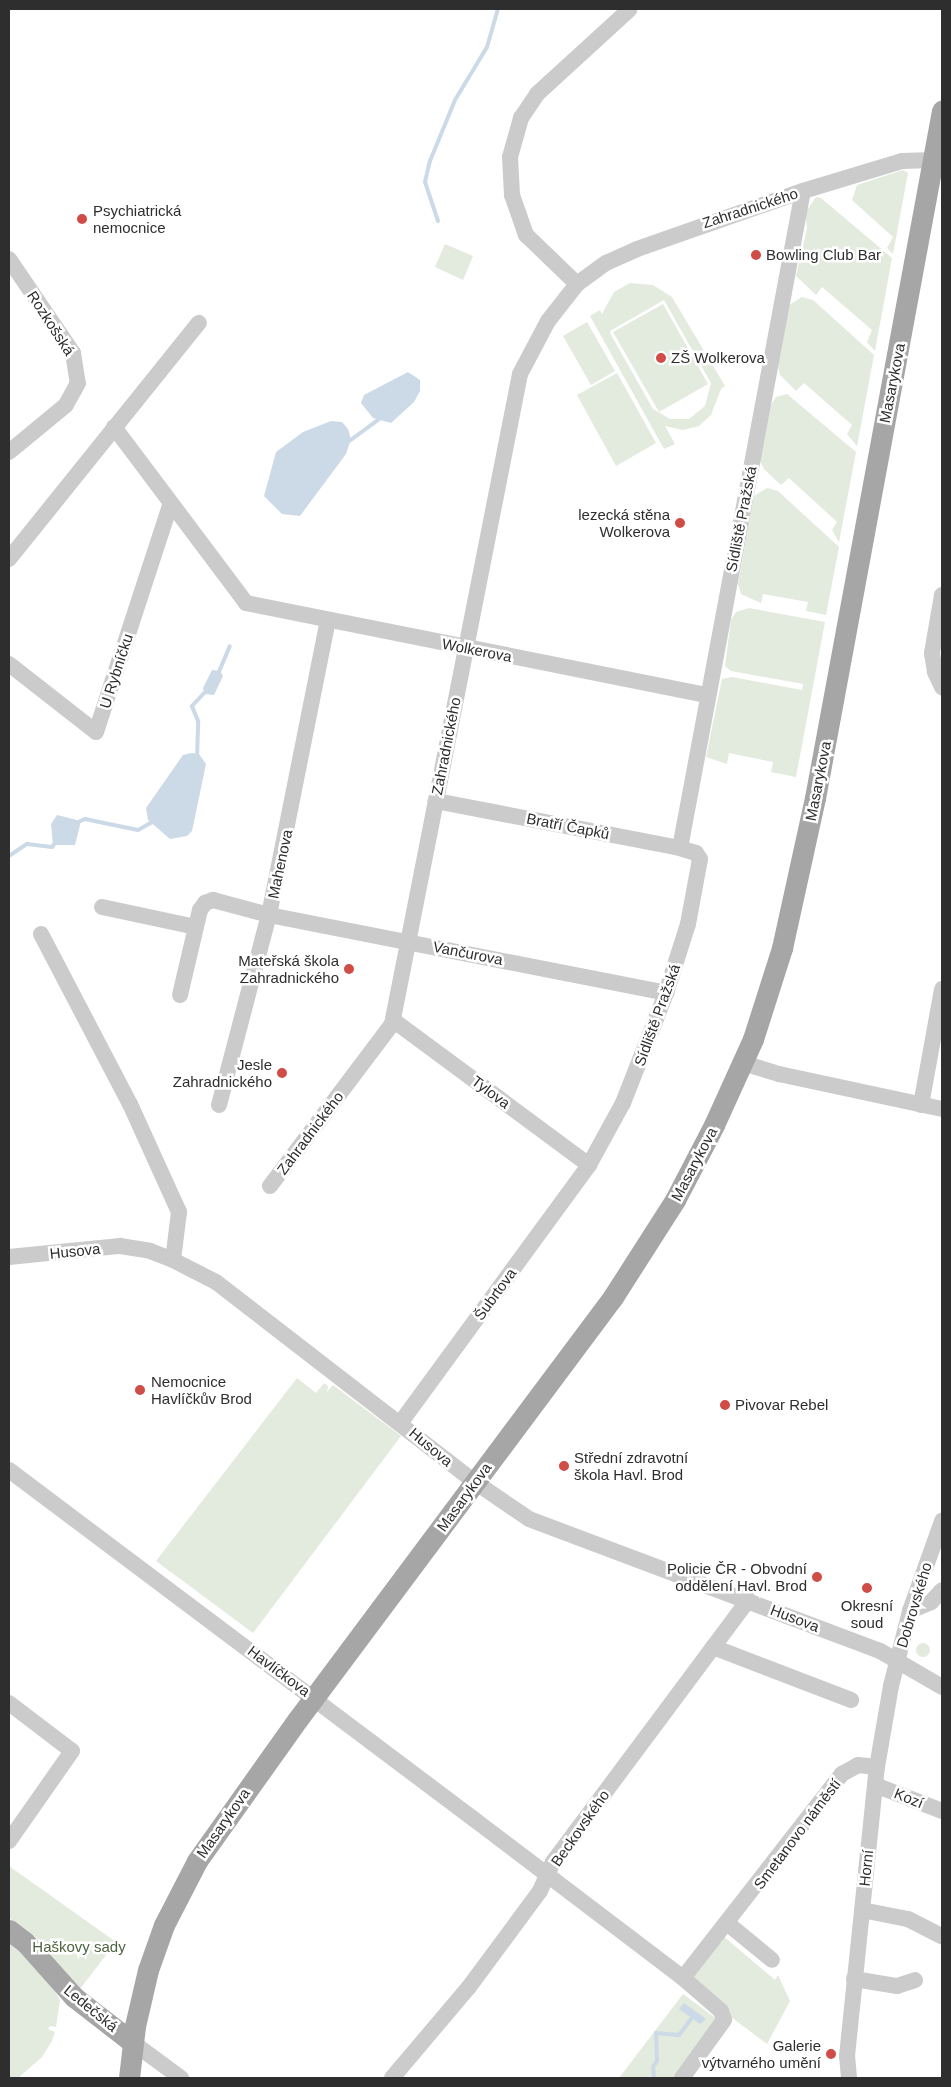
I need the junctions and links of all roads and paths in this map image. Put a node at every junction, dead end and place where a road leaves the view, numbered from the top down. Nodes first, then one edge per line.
1 (630, 10) dead end
2 (942, 111) edge
3 (933, 160) junction
4 (803, 191) junction
5 (9, 259) edge
6 (577, 284) junction
7 (199, 323) dead end
8 (114, 427) junction
9 (9, 452) edge
10 (170, 504) junction
11 (9, 559) edge
12 (942, 595) edge
13 (328, 620) junction
14 (465, 648) junction
15 (9, 664) edge
16 (942, 687) edge
17 (708, 695) junction
18 (435, 801) junction
19 (680, 848) junction
20 (699, 856) joint
21 (102, 907) dead end
22 (269, 915) junction
23 (196, 927) junction
24 (40, 934) dead end
25 (408, 942) junction
26 (942, 990) edge
27 (666, 993) junction
28 (180, 995) dead end
29 (392, 1020) junction
30 (743, 1063) junction
31 (219, 1105) dead end
32 (921, 1105) junction
33 (942, 1109) edge
34 (589, 1165) junction
35 (270, 1186) dead end
36 (9, 1257) edge
37 (173, 1260) junction
38 (401, 1422) junction
39 (9, 1470) edge
40 (475, 1482) junction
41 (942, 1521) edge
42 (942, 1590) edge
43 (748, 1600) junction
44 (910, 1611) junction
45 (713, 1647) junction
46 (898, 1660) junction
47 (942, 1686) edge
48 (314, 1698) junction
49 (851, 1700) dead end
50 (9, 1703) edge
51 (877, 1767) junction
52 (875, 1785) junction
53 (942, 1811) edge
54 (9, 1841) edge
55 (548, 1875) junction
56 (862, 1910) junction
57 (727, 1923) junction
58 (9, 1930) edge
59 (942, 1936) edge
60 (772, 1960) dead end
61 (683, 1978) junction
62 (854, 1979) junction
63 (915, 1980) dead end
64 (132, 2042) junction
65 (129, 2078) edge
66 (181, 2078) edge
67 (392, 2078) edge
68 (682, 2078) edge
69 (849, 2078) edge

1 - 6 street
2 - 3 main road, Masarykova
3 - 4 street, Zahradnického
3 - 30 main road, Masarykova
4 - 6 street, Zahradnického
4 - 17 street, Sídliště Pražská
5 - 9 street, Rozkošská
6 - 14 street, Zahradnického
7 - 8 street
8 - 10 street
8 - 11 street
10 - 13 street, Wolkerova
10 - 15 street, U Rybníčku
12 - 16 street
13 - 14 street, Wolkerova
13 - 22 street, Mahenova
14 - 17 street, Wolkerova
14 - 18 street, Zahradnického
17 - 19 street, Sídliště Pražská
18 - 19 street, Bratří Čapků
18 - 25 street, Zahradnického
19 - 20 street, Bratří Čapků
20 - 27 street, Sídliště Pražská
21 - 23 street
22 - 23 street, Vančurova
22 - 25 street, Vančurova
22 - 31 street, Mahenova
23 - 28 street
24 - 37 street
25 - 27 street, Vančurova
25 - 29 street, Zahradnického
26 - 32 street
27 - 34 street, Sídliště Pražská
29 - 34 street, Tylova
29 - 35 street, Zahradnického
30 - 32 street
30 - 40 main road, Masarykova
32 - 33 street
34 - 38 street, Šubrtova
36 - 37 street, Husova
37 - 38 street, Husova
38 - 40 street, Husova
39 - 48 street, Havlíčkova
40 - 43 street, Husova
40 - 48 main road, Masarykova
41 - 44 street, Dobrovského
42 - 44 street
43 - 45 street, Beckovského
43 - 46 street, Husova
44 - 46 street, Dobrovského
45 - 49 street
45 - 55 street, Beckovského
46 - 47 street, Husova
46 - 51 street, Horní
48 - 55 street, Havlíčkova
48 - 64 main road, Masarykova
50 - 54 street
51 - 52 street, Horní
51 - 57 street, Smetanovo náměstí
52 - 53 street, Kozí
52 - 56 street, Horní
55 - 61 street, Havlíčkova
55 - 67 street, Beckovského
56 - 59 street
56 - 62 street, Horní
57 - 60 street
57 - 61 street, Smetanovo náměstí
58 - 64 main road, Ledečská
61 - 68 street, Havlíčkova
62 - 63 street
62 - 69 street, Horní
64 - 65 main road, Masarykova
64 - 66 street

